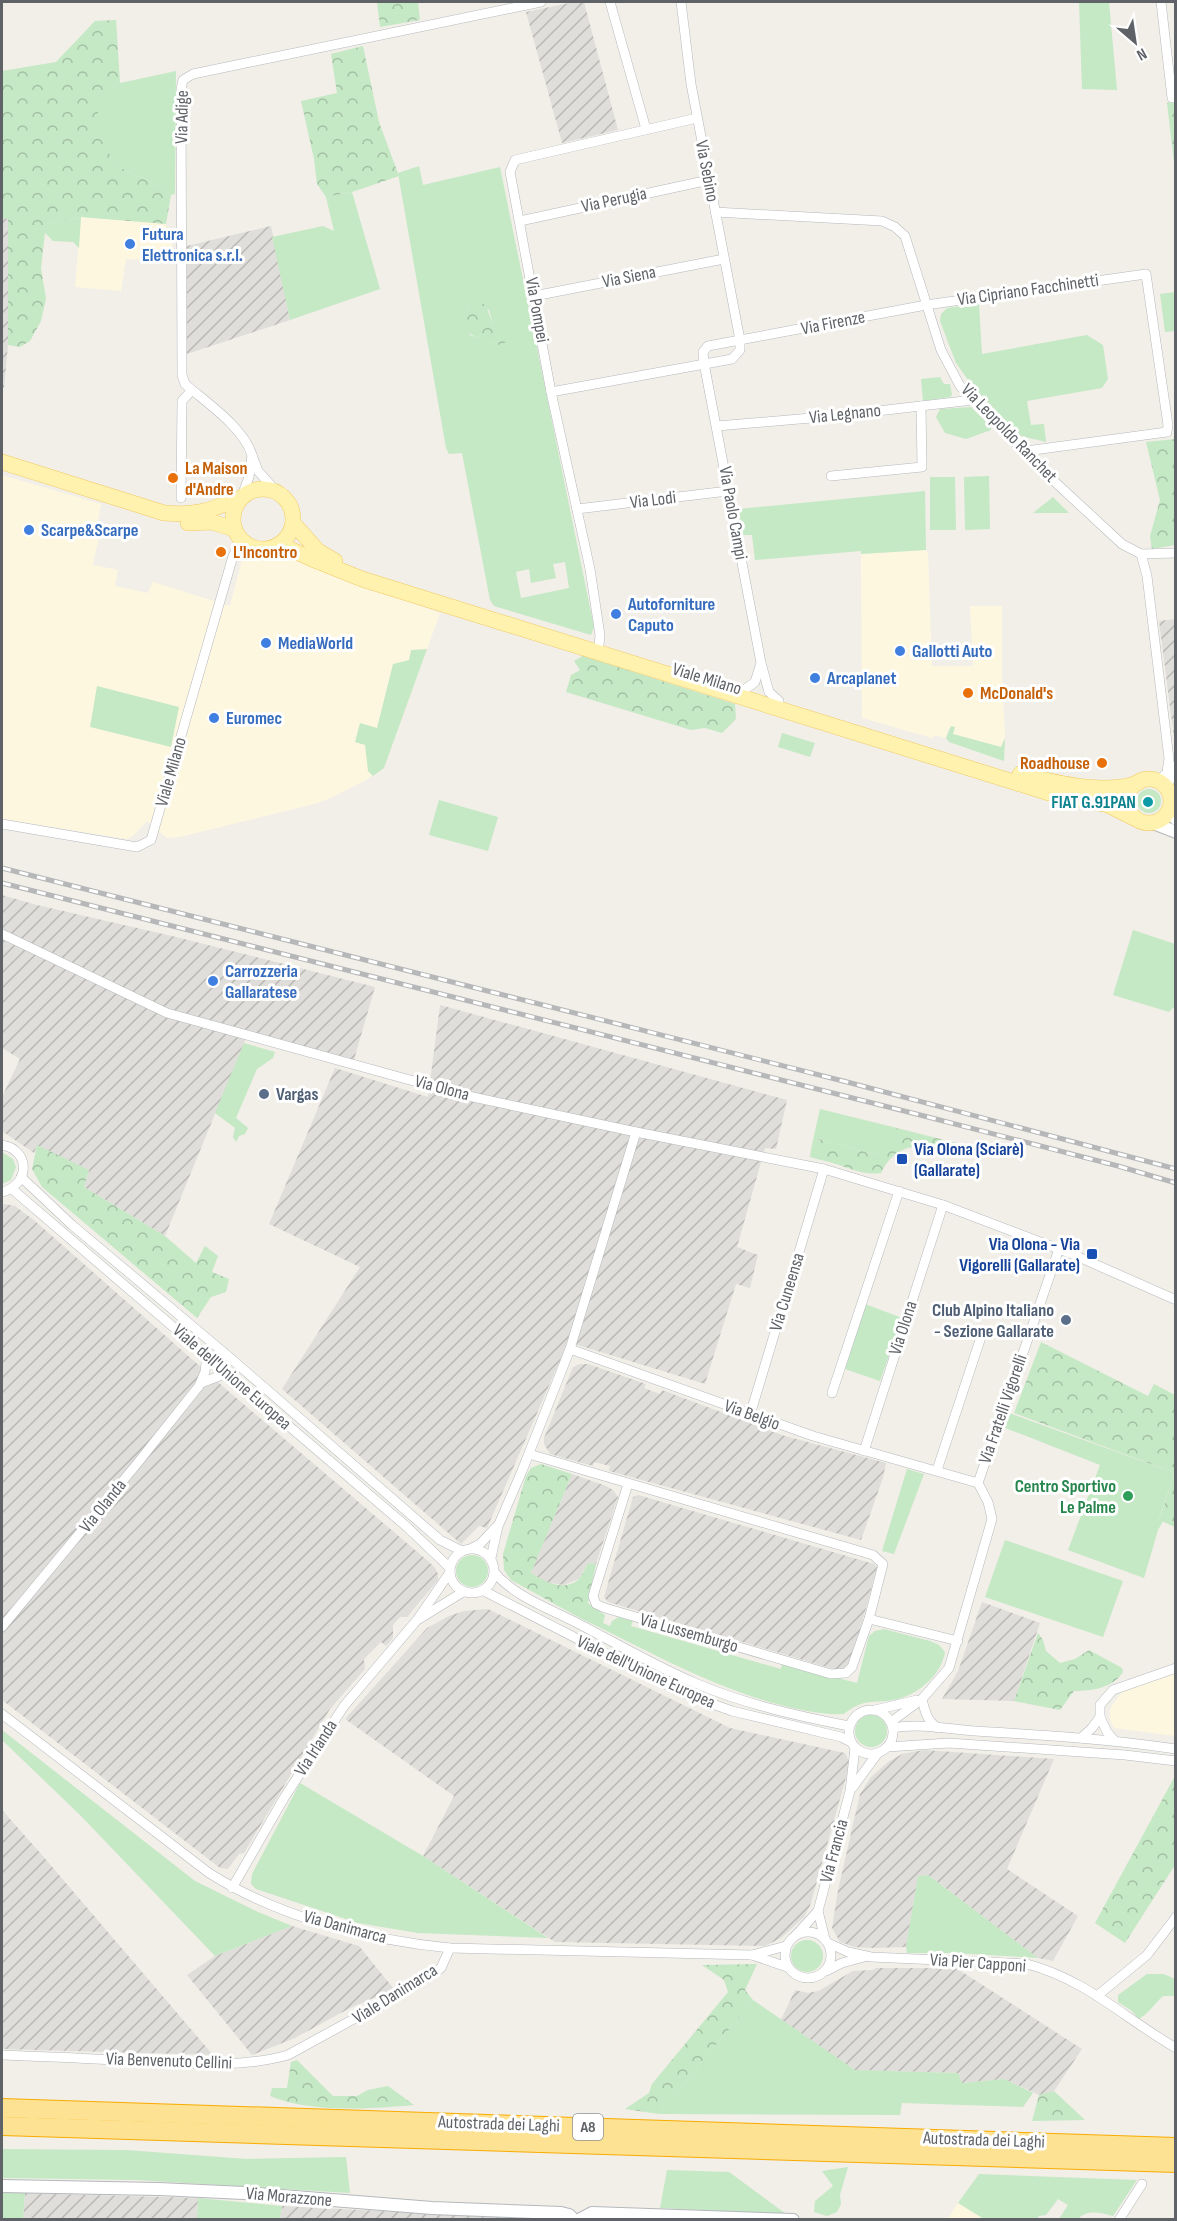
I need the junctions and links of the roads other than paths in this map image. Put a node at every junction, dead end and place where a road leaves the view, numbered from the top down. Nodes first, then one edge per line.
1 (541, 2) edge
2 (610, 2) edge
3 (681, 2) edge
4 (1161, 2) edge
5 (1172, 98) dead end
6 (697, 118) junction
7 (646, 129) junction
8 (708, 180) junction
9 (715, 212) junction
10 (520, 220) junction
11 (724, 259) junction
12 (534, 296) junction
13 (926, 305) junction
14 (740, 340) junction
15 (704, 363) junction
16 (192, 390) junction
17 (551, 392) junction
18 (973, 400) junction
19 (921, 406) junction
20 (717, 426) junction
21 (1026, 451) junction
22 (252, 455) junction
23 (2, 462) edge
24 (2, 469) edge
25 (831, 476) dead end
26 (276, 491) junction
27 (728, 491) junction
28 (181, 498) dead end
29 (241, 498) junction
30 (577, 509) junction
31 (293, 523) junction
32 (242, 539) junction
33 (279, 544) junction
34 (1176, 553) edge
35 (1141, 554) junction
36 (599, 645) junction
37 (761, 663) junction
38 (744, 690) junction
39 (779, 701) junction
40 (1172, 766) edge
41 (1138, 783) junction
42 (1170, 797) edge
43 (1136, 819) junction
44 (1153, 823) junction
45 (2, 824) edge
46 (1176, 832) edge
47 (2, 934) edge
48 (636, 1132) junction
49 (2, 1145) edge
50 (824, 1169) junction
51 (21, 1178) junction
52 (12, 1189) junction
53 (899, 1191) junction
54 (2, 1192) edge
55 (943, 1205) junction
56 (1059, 1249) junction
57 (1176, 1300) edge
58 (981, 1337) dead end
59 (570, 1349) junction
60 (207, 1355) junction
61 (230, 1375) junction
62 (201, 1383) junction
63 (832, 1393) dead end
64 (750, 1415) junction
65 (864, 1451) junction
66 (529, 1454) junction
67 (937, 1470) junction
68 (978, 1483) junction
69 (628, 1484) junction
70 (499, 1524) junction
71 (467, 1549) junction
72 (491, 1558) junction
73 (450, 1570) junction
74 (495, 1573) junction
75 (484, 1591) junction
76 (463, 1592) junction
77 (869, 1619) junction
78 (417, 1620) junction
79 (2, 1627) edge
80 (958, 1641) junction
81 (1176, 1668) edge
82 (922, 1699) junction
83 (873, 1710) junction
84 (2, 1714) edge
85 (1100, 1717) junction
86 (892, 1725) junction
87 (849, 1726) junction
88 (938, 1728) junction
89 (1080, 1738) junction
90 (1114, 1740) junction
91 (853, 1745) junction
92 (887, 1747) junction
93 (1176, 1749) edge
94 (877, 1754) junction
95 (1176, 1761) edge
96 (850, 1791) junction
97 (232, 1888) junction
98 (818, 1911) junction
99 (1176, 1917) edge
100 (796, 1935) junction
101 (826, 1941) junction
102 (786, 1946) junction
103 (450, 1948) junction
104 (752, 1955) junction
105 (866, 1957) junction
106 (787, 1967) junction
107 (825, 1972) junction
108 (1097, 1996) junction
109 (330, 2032) joint
110 (1176, 2048) edge
111 (2, 2055) edge
112 (2, 2108) edge
113 (2, 2126) edge
114 (1176, 2147) edge
115 (1176, 2163) edge
116 (1142, 2184) dead end
117 (2, 2186) edge
118 (574, 2220) edge
119 (579, 2220) edge
120 (793, 2220) edge
121 (1119, 2220) edge

1 - 16 street, Via Adige
2 - 7 street
3 - 6 street, Via Sebino
4 - 5 street
6 - 7 street, Via Pompei
6 - 8 street, Via Sebino
7 - 10 street, Via Pompei
8 - 9 street, Via Sebino
8 - 10 street, Via Perugia
9 - 11 street, Via Sebino
9 - 13 street, Via Leopoldo Ranchet
10 - 12 street, Via Pompei
11 - 12 street, Via Siena
11 - 14 street, Via Sebino
12 - 17 street, Via Pompei
13 - 14 street, Via Firenze
13 - 18 street, Via Leopoldo Ranchet
13 - 21 street, Via Cipriano Facchinetti
14 - 15 street
14 - 15 street, Via Firenze
15 - 17 street
15 - 20 street, Via Paolo Campi
16 - 22 street, Via Adige
16 - 28 street
17 - 30 street, Via Pompei
18 - 19 street, Via Legnano
18 - 21 street, Via Leopoldo Ranchet
19 - 20 street, Via Legnano
19 - 25 street
20 - 27 street, Via Paolo Campi
21 - 35 street, Via Leopoldo Ranchet
22 - 26 street, Via Adige
22 - 29 street
23 - 29 main road
24 - 32 main road
26 - 29 main road
26 - 31 main road
27 - 30 street, Via Lodi
27 - 37 street, Via Paolo Campi
29 - 32 main road
30 - 36 street, Via Pompei
31 - 33 main road
31 - 36 main road, Viale Milano
32 - 33 main road
32 - 45 street, Viale Milano
33 - 43 main road, Viale Milano
34 - 35 street
35 - 40 street
36 - 38 main road, Viale Milano
37 - 38 street
37 - 39 street, Via Paolo Campi
38 - 39 main road, Viale Milano
39 - 41 main road, Viale Milano
40 - 42 street
41 - 42 main road
41 - 43 main road
42 - 44 main road
43 - 44 main road
44 - 46 street
47 - 48 street, Via Olona
48 - 50 street, Via Olona
48 - 59 street
49 - 51 street
50 - 53 street, Via Olona
50 - 64 street, Via Cuneensa
51 - 52 street
51 - 71 street, Viale dell'Unione Europea
52 - 54 street
52 - 60 street, Viale dell'Unione Europea
53 - 55 street, Via Olona
53 - 63 street
55 - 56 street, Via Olona
55 - 65 street, Via Olona
56 - 57 street, Via Olona
56 - 68 street, Via Fratelli Vigorelli
58 - 67 street
59 - 64 street, Via Belgio
59 - 66 street
60 - 61 street, Viale dell'Unione Europea
60 - 62 street, Via Olanda
61 - 62 street
61 - 73 street, Viale dell'Unione Europea
62 - 79 street, Via Olanda
64 - 65 street, Via Belgio
65 - 67 street, Via Belgio
66 - 69 street, Via Lussemburgo
66 - 70 street
67 - 68 street, Via Belgio
68 - 80 street, Via Fratelli Vigorelli
69 - 77 street, Via Lussemburgo
69 - 77 street, Via Lussemburgo
70 - 71 street
70 - 72 street
71 - 72 street, Viale dell'Unione Europea
71 - 73 street
72 - 74 street
73 - 76 street, Viale dell'Unione Europea
73 - 78 street, Via Irlanda
74 - 75 street
74 - 87 street, Viale dell'Unione Europea
75 - 76 street, Viale dell'Unione Europea
75 - 91 street, Viale dell'Unione Europea
76 - 78 street, Via Irlanda
77 - 80 street
78 - 97 street, Via Irlanda
80 - 82 street, Via Fratelli Vigorelli
81 - 85 street
82 - 83 street
82 - 86 street, Via Fratelli Vigorelli
82 - 88 street
83 - 86 street
83 - 87 street
84 - 97 street, Via Danimarca
85 - 89 street
85 - 90 street
86 - 88 street
86 - 92 street
87 - 91 street
88 - 89 street
89 - 90 street
90 - 93 street
91 - 94 street, Viale dell'Unione Europea
91 - 96 street, Via Francia
92 - 94 street
92 - 95 street
94 - 96 street, Via Francia
96 - 98 street, Via Francia
97 - 103 street, Via Danimarca
98 - 100 street, Via Francia
98 - 101 street, Via Francia
99 - 108 street
100 - 101 street, Via Pier Capponi
100 - 102 street
101 - 105 street, Via Pier Capponi
101 - 107 street
102 - 104 street, Via Danimarca
102 - 106 street
103 - 104 street, Via Danimarca
103 - 109 street, Viale Danimarca
104 - 106 street, Via Danimarca
105 - 107 street, Via Pier Capponi
105 - 108 street, Via Pier Capponi
106 - 107 street, Via Pier Capponi
108 - 110 street, Via Pier Capponi
109 - 111 street, Via Benvenuto Cellini
112 - 114 highway, Autostrada dei Laghi / A8
113 - 115 highway, Autostrada dei Laghi / A8
116 - 121 street
117 - 118 street, Via Morazzone
119 - 120 street

